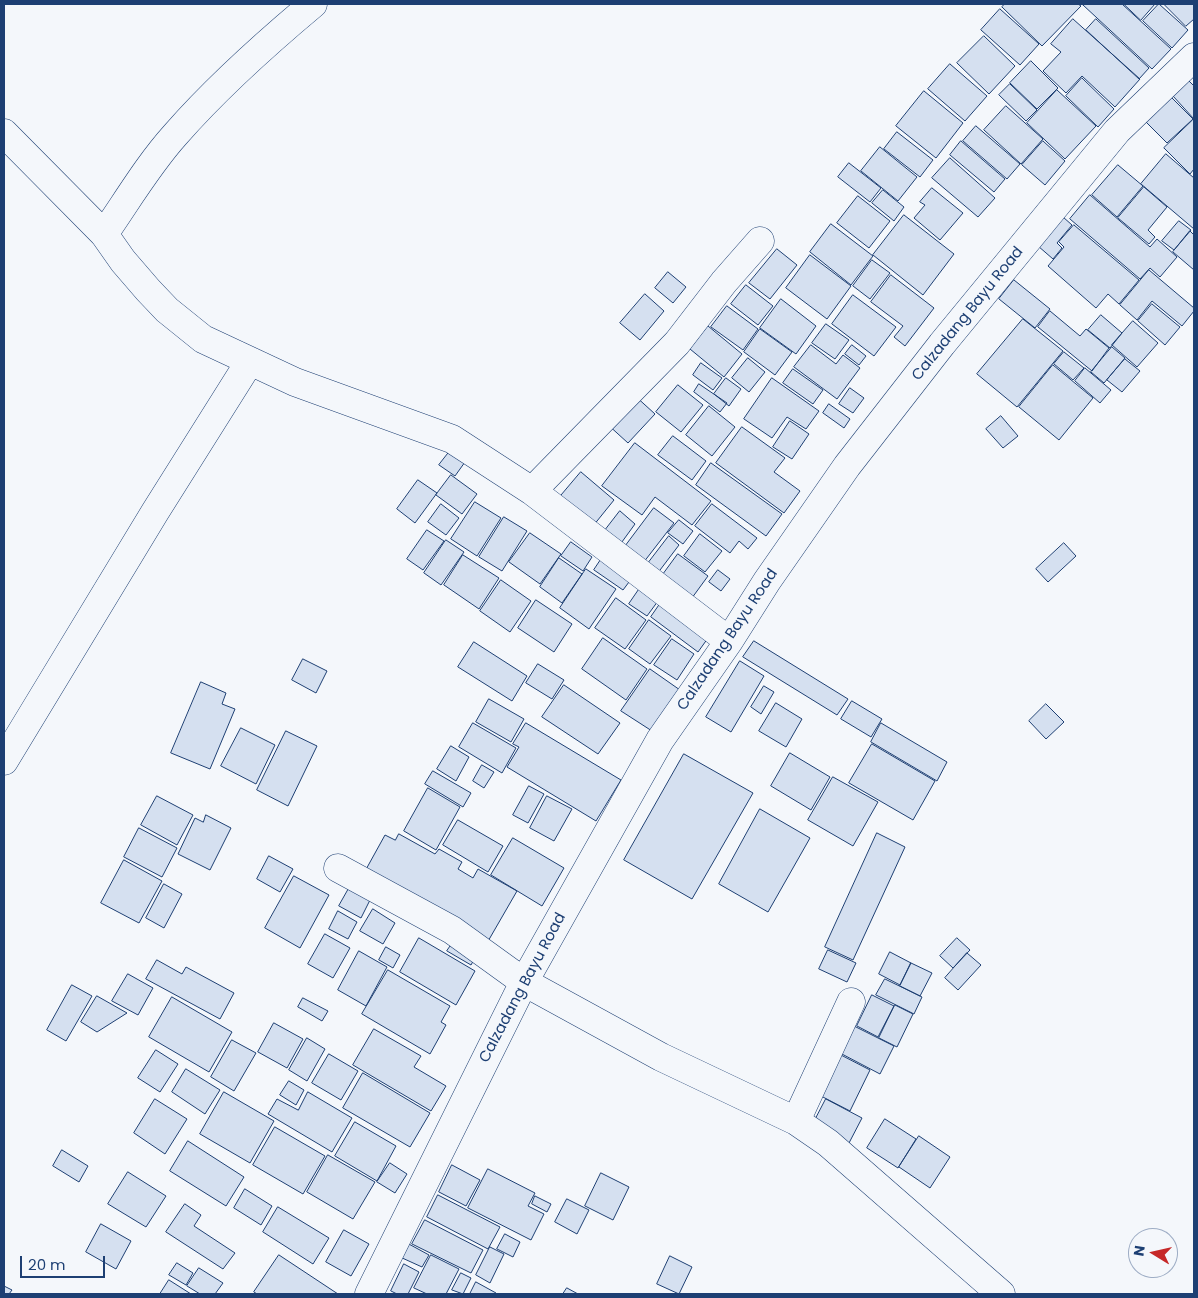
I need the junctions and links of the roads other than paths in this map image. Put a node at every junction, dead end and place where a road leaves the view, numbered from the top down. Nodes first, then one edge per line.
1 (313, 4) edge
2 (1194, 57) edge
3 (4, 133) edge
4 (104, 234) junction
5 (760, 240) dead end
6 (250, 361) junction
7 (532, 491) junction
8 (729, 641) junction
9 (4, 761) edge
10 (338, 868) dead end
11 (524, 982) junction
12 (850, 1002) dead end
13 (796, 1121) junction
14 (369, 1294) edge
15 (1001, 1294) edge

1 - 4 street
2 - 8 street, Calzadang Bayu Road
3 - 4 street
4 - 6 street
5 - 7 street
6 - 7 street
6 - 9 street
7 - 8 street
8 - 11 street, Calzadang Bayu Road
10 - 11 street
11 - 13 street
11 - 14 street, Calzadang Bayu Road
12 - 13 street
13 - 15 street

